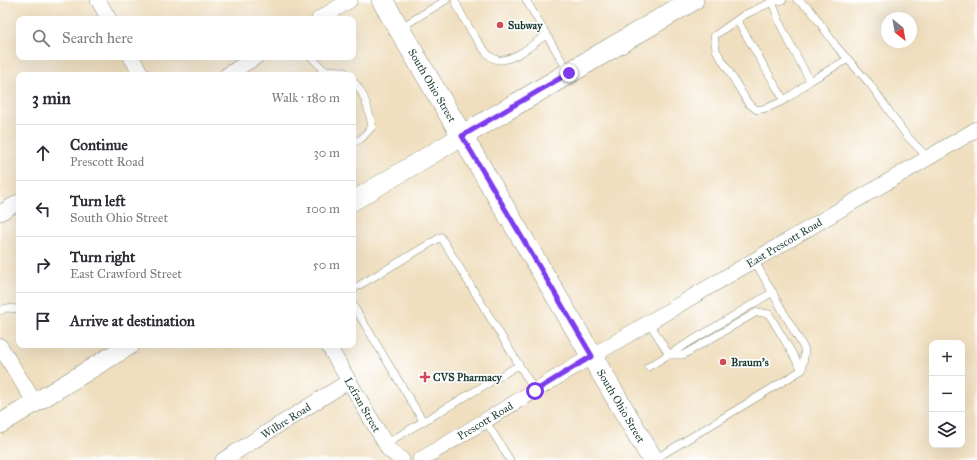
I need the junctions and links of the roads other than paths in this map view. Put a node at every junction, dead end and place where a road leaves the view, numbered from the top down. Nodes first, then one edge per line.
1 (98, 0) edge
2 (350, 0) edge
3 (382, 0) edge
4 (446, 0) edge
5 (455, 0) edge
6 (526, 0) edge
7 (692, 0) edge
8 (783, 0) edge
9 (797, 0) edge
10 (772, 1) edge
11 (107, 16) edge
12 (324, 16) edge
13 (737, 20) junction
14 (399, 28) junction
15 (546, 35) junction
16 (848, 59) junction
17 (134, 60) edge
18 (251, 60) edge
19 (314, 60) edge
20 (324, 70) junction
21 (140, 72) edge
22 (232, 72) edge
23 (321, 72) edge
24 (344, 72) edge
25 (569, 73) junction
26 (810, 81) junction
27 (356, 84) edge
28 (784, 100) junction
29 (977, 129) edge
30 (462, 136) junction
31 (356, 142) edge
32 (928, 158) junction
33 (356, 200) edge
34 (16, 204) edge
35 (0, 213) edge
36 (754, 260) junction
37 (356, 287) edge
38 (773, 292) junction
39 (16, 309) edge
40 (356, 310) edge
41 (0, 311) edge
42 (649, 322) junction
43 (0, 346) edge
44 (125, 348) edge
45 (330, 348) edge
46 (669, 354) junction
47 (592, 356) junction
48 (519, 365) junction
49 (648, 367) dead end
50 (802, 370) junction
51 (349, 381) junction
52 (535, 391) junction
53 (35, 403) junction
54 (485, 420) junction
55 (423, 421) junction
56 (0, 424) edge
57 (385, 444) junction
58 (223, 460) edge
59 (402, 460) edge
60 (420, 460) edge
61 (510, 460) edge
62 (653, 460) edge

1 - 11 street
2 - 12 street
3 - 14 main road, South Ohio Street
4 - 14 lane
5 - 15 lane
6 - 15 lane
7 - 25 main road
8 - 10 lane
9 - 16 lane
10 - 13 lane
10 - 26 lane
13 - 28 lane
13 - 28 lane
14 - 30 main road, South Ohio Street
15 - 25 lane
16 - 26 lane
16 - 32 lane
17 - 21 street
18 - 22 street
19 - 20 lane
20 - 23 lane
20 - 24 lane
25 - 30 main road
26 - 28 lane
27 - 31 lane
29 - 32 street, East Prescott Road
30 - 33 street
30 - 47 main road, South Ohio Street
32 - 36 street, East Prescott Road
34 - 35 street
36 - 38 lane
36 - 42 street, East Prescott Road
37 - 48 lane
38 - 46 lane
38 - 50 lane
39 - 41 lane
40 - 55 lane
42 - 46 lane
42 - 47 street, East Prescott Road
43 - 53 street
44 - 53 street
45 - 51 street, Lefran Street
46 - 49 lane
46 - 50 lane
47 - 52 street, Prescott Road
47 - 62 main road, South Ohio Street
48 - 52 lane
48 - 55 lane
50 - 62 lane
51 - 57 street, Lefran Street
51 - 58 street, Wilbre Road
52 - 54 street, Prescott Road
53 - 56 street
54 - 60 street, Prescott Road
54 - 61 lane
55 - 57 lane
57 - 59 street, Lefran Street

